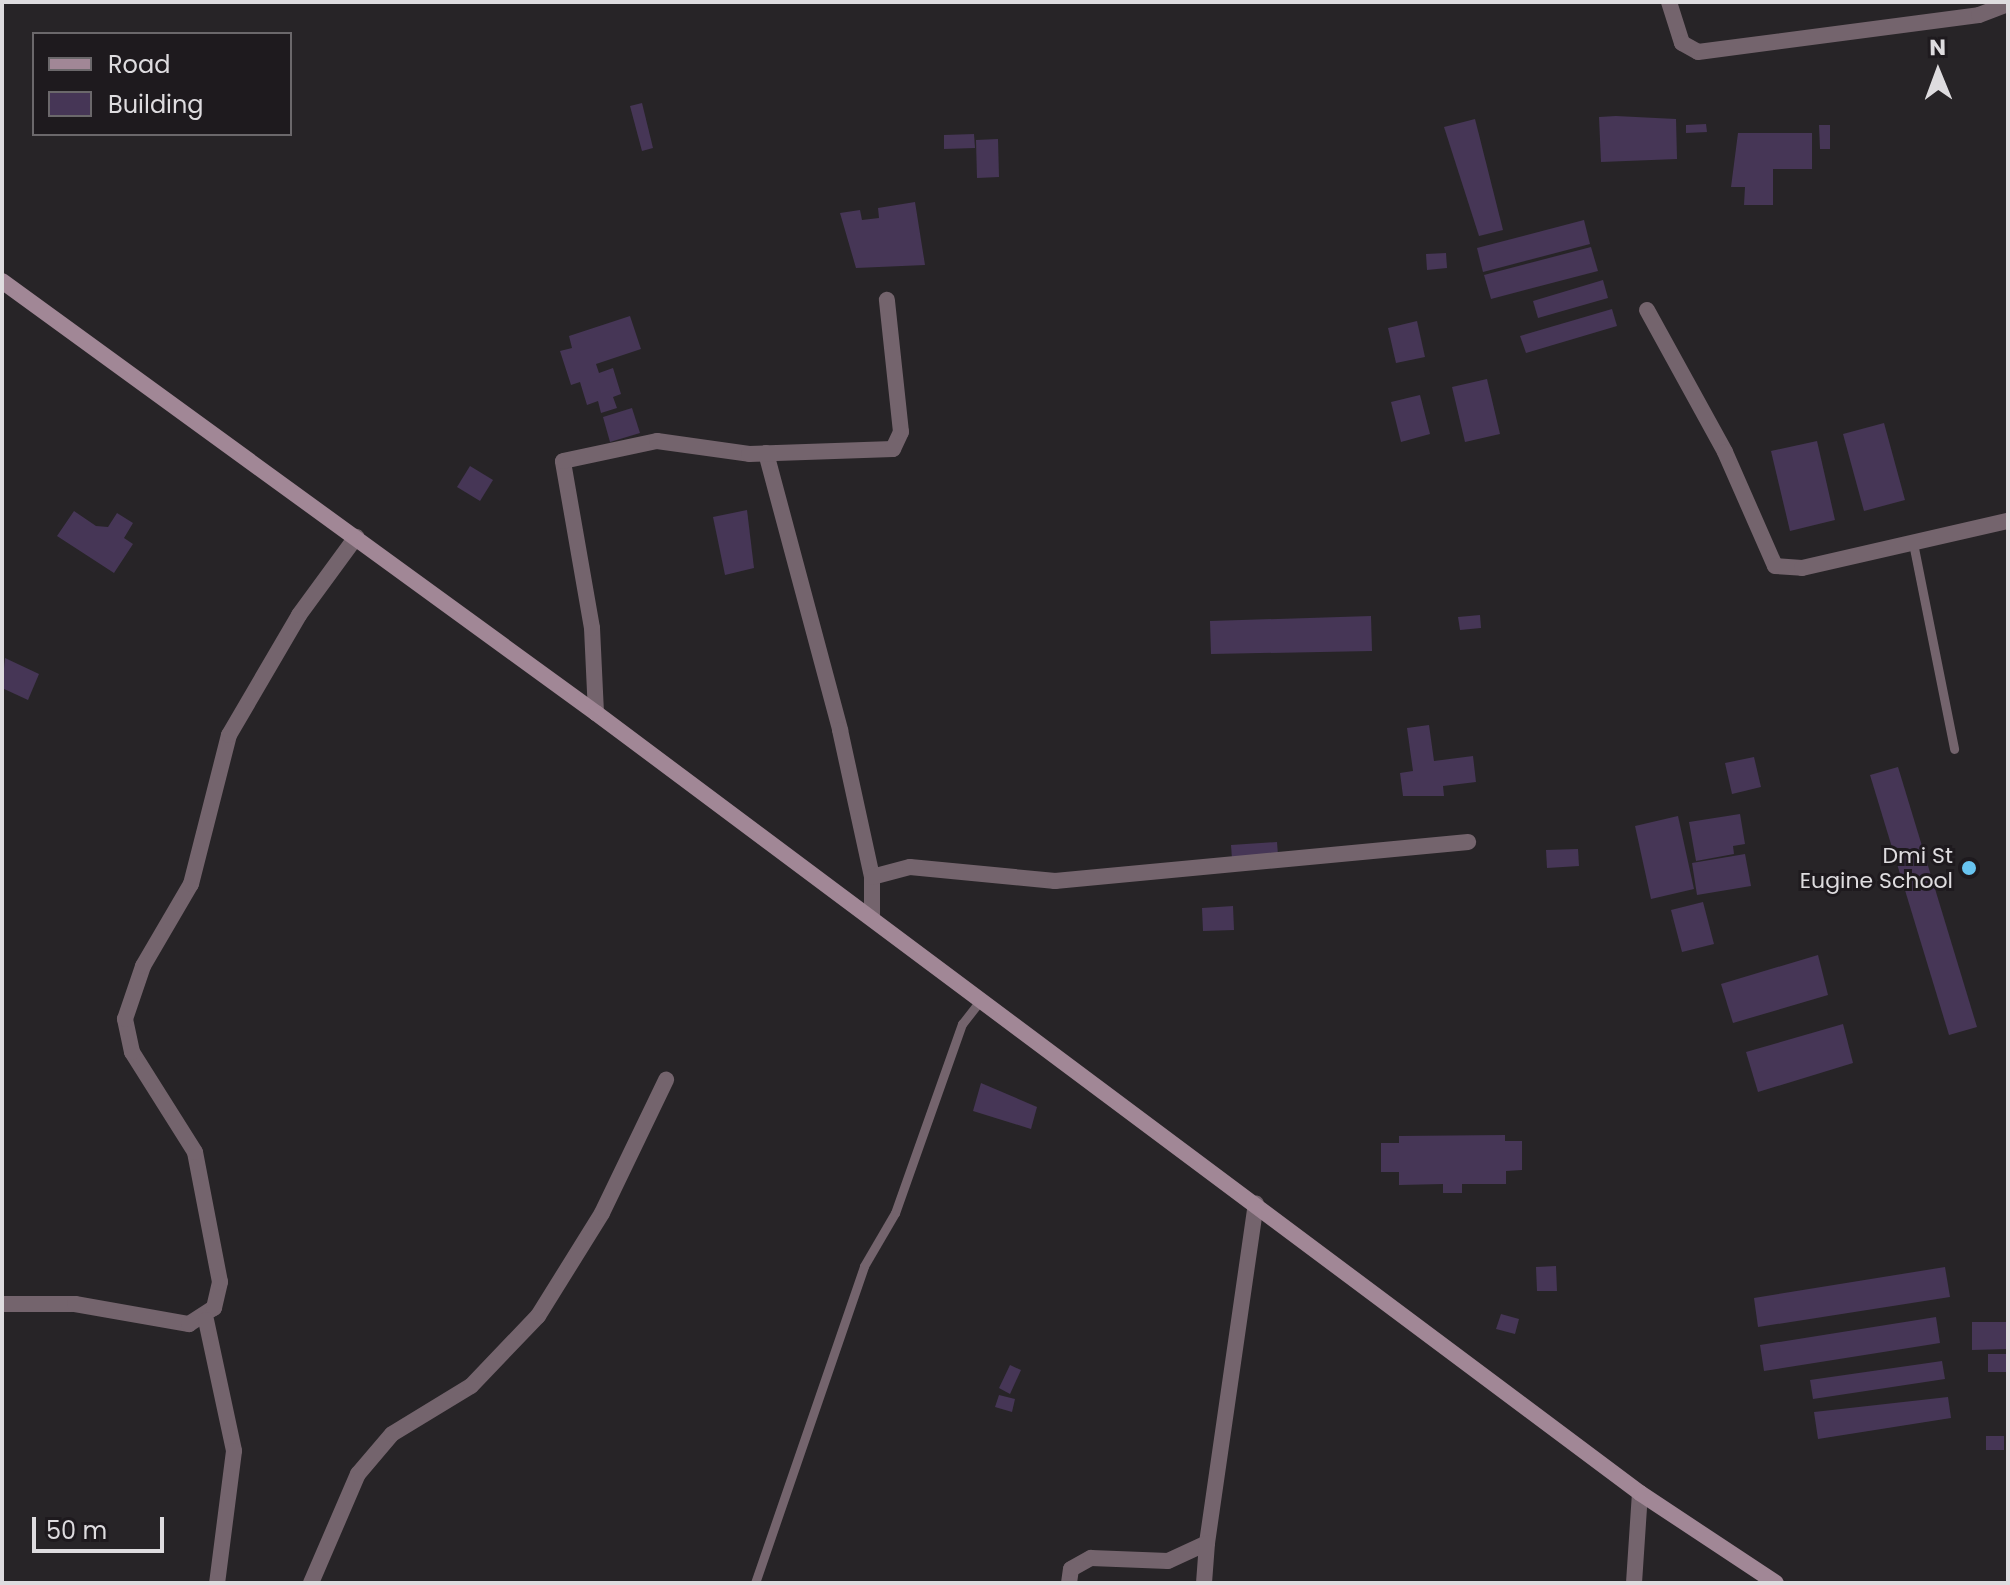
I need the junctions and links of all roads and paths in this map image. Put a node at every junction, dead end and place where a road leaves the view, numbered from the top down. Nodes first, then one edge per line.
1 (1669, 2) edge
2 (2008, 4) edge
3 (2, 281) edge
4 (887, 300) dead end
5 (1647, 310) dead end
6 (766, 453) junction
7 (2008, 521) edge
8 (356, 537) junction
9 (1913, 543) junction
10 (596, 713) junction
11 (1954, 749) dead end
12 (1468, 842) dead end
13 (872, 877) junction
14 (872, 918) junction
15 (981, 1000) junction
16 (666, 1080) dead end
17 (1256, 1204) junction
18 (2, 1304) edge
19 (206, 1320) junction
20 (1640, 1493) junction
21 (1207, 1543) junction
22 (217, 1583) edge
23 (311, 1583) edge
24 (755, 1583) edge
25 (1069, 1583) edge
26 (1204, 1583) edge
27 (1634, 1583) edge
28 (1776, 1583) edge

1 - 2 street
3 - 8 street
4 - 6 street
5 - 9 street
6 - 10 street
6 - 13 street
7 - 9 street
8 - 10 street
8 - 19 street
9 - 11 lane
10 - 14 street
12 - 13 street
13 - 14 street
14 - 15 street
15 - 17 street
15 - 24 lane
16 - 23 street
17 - 20 street
17 - 21 street
18 - 19 street
19 - 22 street
20 - 27 street
20 - 28 street
21 - 25 street
21 - 26 street

